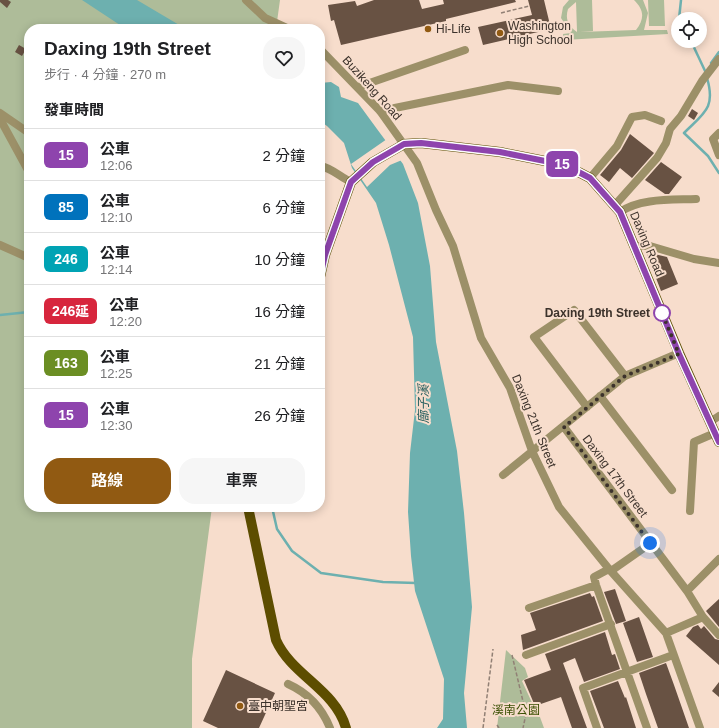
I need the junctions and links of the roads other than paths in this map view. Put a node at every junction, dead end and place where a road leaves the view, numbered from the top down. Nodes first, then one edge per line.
1 (246, 0) edge
2 (278, 24) edge
3 (465, 50) dead end
4 (325, 54) edge
5 (719, 59) edge
6 (358, 87) junction
7 (558, 91) dead end
8 (380, 111) junction
9 (0, 113) edge
10 (0, 119) edge
11 (661, 120) dead end
12 (24, 130) edge
13 (719, 133) edge
14 (401, 146) junction
15 (719, 154) edge
16 (24, 163) edge
17 (325, 168) edge
18 (590, 178) junction
19 (353, 180) junction
20 (696, 199) dead end
21 (618, 209) junction
22 (0, 245) edge
23 (635, 246) junction
24 (325, 255) edge
25 (24, 256) edge
26 (719, 263) edge
27 (679, 354) junction
28 (625, 376) junction
29 (600, 396) junction
30 (587, 407) junction
31 (719, 416) edge
32 (710, 422) junction
33 (564, 427) junction
34 (717, 437) edge
35 (532, 451) junction
36 (503, 475) dead end
37 (672, 490) dead end
38 (690, 511) dead end
39 (249, 512) edge
40 (650, 543) junction
41 (719, 559) edge
42 (610, 570) junction
43 (596, 584) junction
44 (686, 591) junction
45 (529, 608) dead end
46 (703, 617) junction
47 (611, 624) junction
48 (666, 634) junction
49 (719, 634) edge
50 (526, 655) dead end
51 (673, 655) junction
52 (628, 672) junction
53 (288, 684) dead end
54 (330, 728) edge
55 (346, 728) edge
56 (597, 728) edge
57 (647, 728) edge
58 (700, 728) edge

1 - 2 street
3 - 6 street
4 - 6 street, Buzikeng Road
5 - 21 street
6 - 8 street, Buzikeng Road
7 - 8 street
8 - 14 street, Buzikeng Road
9 - 12 street
10 - 16 street
11 - 18 street
13 - 15 street
14 - 18 main road, Daxing Road
14 - 19 main road
14 - 35 street, Daxing 21th Street
17 - 19 street
18 - 21 main road, Daxing Road
19 - 24 main road
20 - 21 street
21 - 23 main road, Daxing Road
22 - 25 street
23 - 26 street
23 - 27 main road, Daxing Road
27 - 28 street
27 - 32 main road, Daxing Road
28 - 29 street
28 - 30 street
29 - 30 street
29 - 37 street
30 - 33 street
31 - 32 street
32 - 34 main road, Daxing Road
33 - 35 street
33 - 40 street, Daxing 17th Street
34 - 38 street
35 - 36 street
35 - 42 street, Daxing 21th Street
39 - 55 main road
40 - 42 street
40 - 44 street, Daxing 17th Street
41 - 44 street
42 - 43 street
42 - 48 street, Daxing 21th Street
43 - 45 street
43 - 47 street
44 - 46 street, Daxing 17th Street
46 - 48 street
46 - 49 street, Daxing 17th Street
47 - 50 street
47 - 52 street
48 - 51 street, Daxing 21th Street
51 - 52 street
51 - 58 street, Daxing 21th Street
52 - 56 street
52 - 57 street
53 - 54 street

